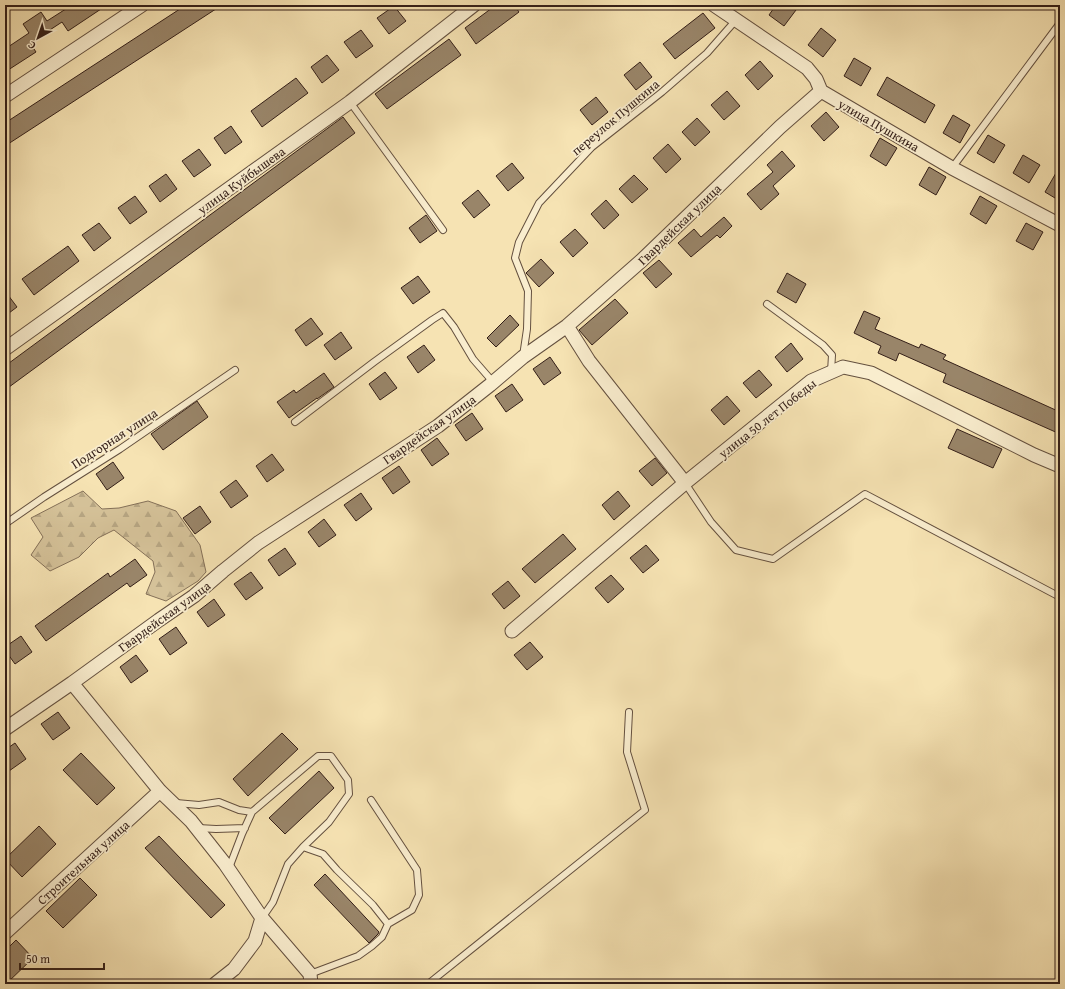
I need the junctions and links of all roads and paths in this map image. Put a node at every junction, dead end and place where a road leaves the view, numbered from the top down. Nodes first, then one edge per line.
1 (142, 5) edge
2 (474, 5) edge
3 (714, 5) edge
4 (736, 19) junction
5 (1060, 23) edge
6 (821, 91) junction
7 (5, 96) edge
8 (350, 102) junction
9 (952, 168) junction
10 (1060, 225) edge
11 (444, 230) dead end
12 (767, 304) dead end
13 (567, 326) junction
14 (5, 349) edge
15 (523, 357) junction
16 (235, 370) dead end
17 (831, 372) junction
18 (493, 382) junction
19 (295, 422) dead end
20 (1060, 466) edge
21 (685, 483) junction
22 (5, 524) edge
23 (1060, 597) edge
24 (512, 631) dead end
25 (72, 683) junction
26 (629, 712) dead end
27 (5, 729) edge
28 (160, 791) junction
29 (371, 800) dead end
30 (173, 803) junction
31 (252, 812) junction
32 (196, 827) junction
33 (245, 828) junction
34 (303, 847) junction
35 (229, 868) junction
36 (262, 918) junction
37 (388, 924) junction
38 (5, 933) edge
39 (312, 981) edge
40 (215, 984) edge
41 (428, 984) edge

1 - 7 street
2 - 8 street, улица Куйбышева
3 - 4 street
4 - 6 street
4 - 15 lane, переулок Пушкина
5 - 9 lane
6 - 9 street, улица Пушкина
6 - 13 street, Гвардейская улица
8 - 11 lane
8 - 14 street, улица Куйбышева
9 - 10 street, улица Пушкина
12 - 17 lane
13 - 15 street, Гвардейская улица
13 - 21 street
15 - 18 street, Гвардейская улица
16 - 22 lane, Подгорная улица
17 - 20 street, улица 50 лет Победы
17 - 21 street, улица 50 лет Победы
18 - 19 lane
18 - 25 street, Гвардейская улица
21 - 23 lane
21 - 24 street, улица 50 лет Победы
25 - 27 street, Гвардейская улица
25 - 28 street
26 - 41 lane
28 - 30 street
28 - 38 street, Строительная улица
29 - 37 lane
30 - 31 lane
30 - 32 street
31 - 33 lane
31 - 34 lane
32 - 33 lane
32 - 35 street
33 - 35 lane
34 - 36 lane
34 - 37 lane
35 - 36 street
36 - 39 street
36 - 40 street
37 - 39 lane

